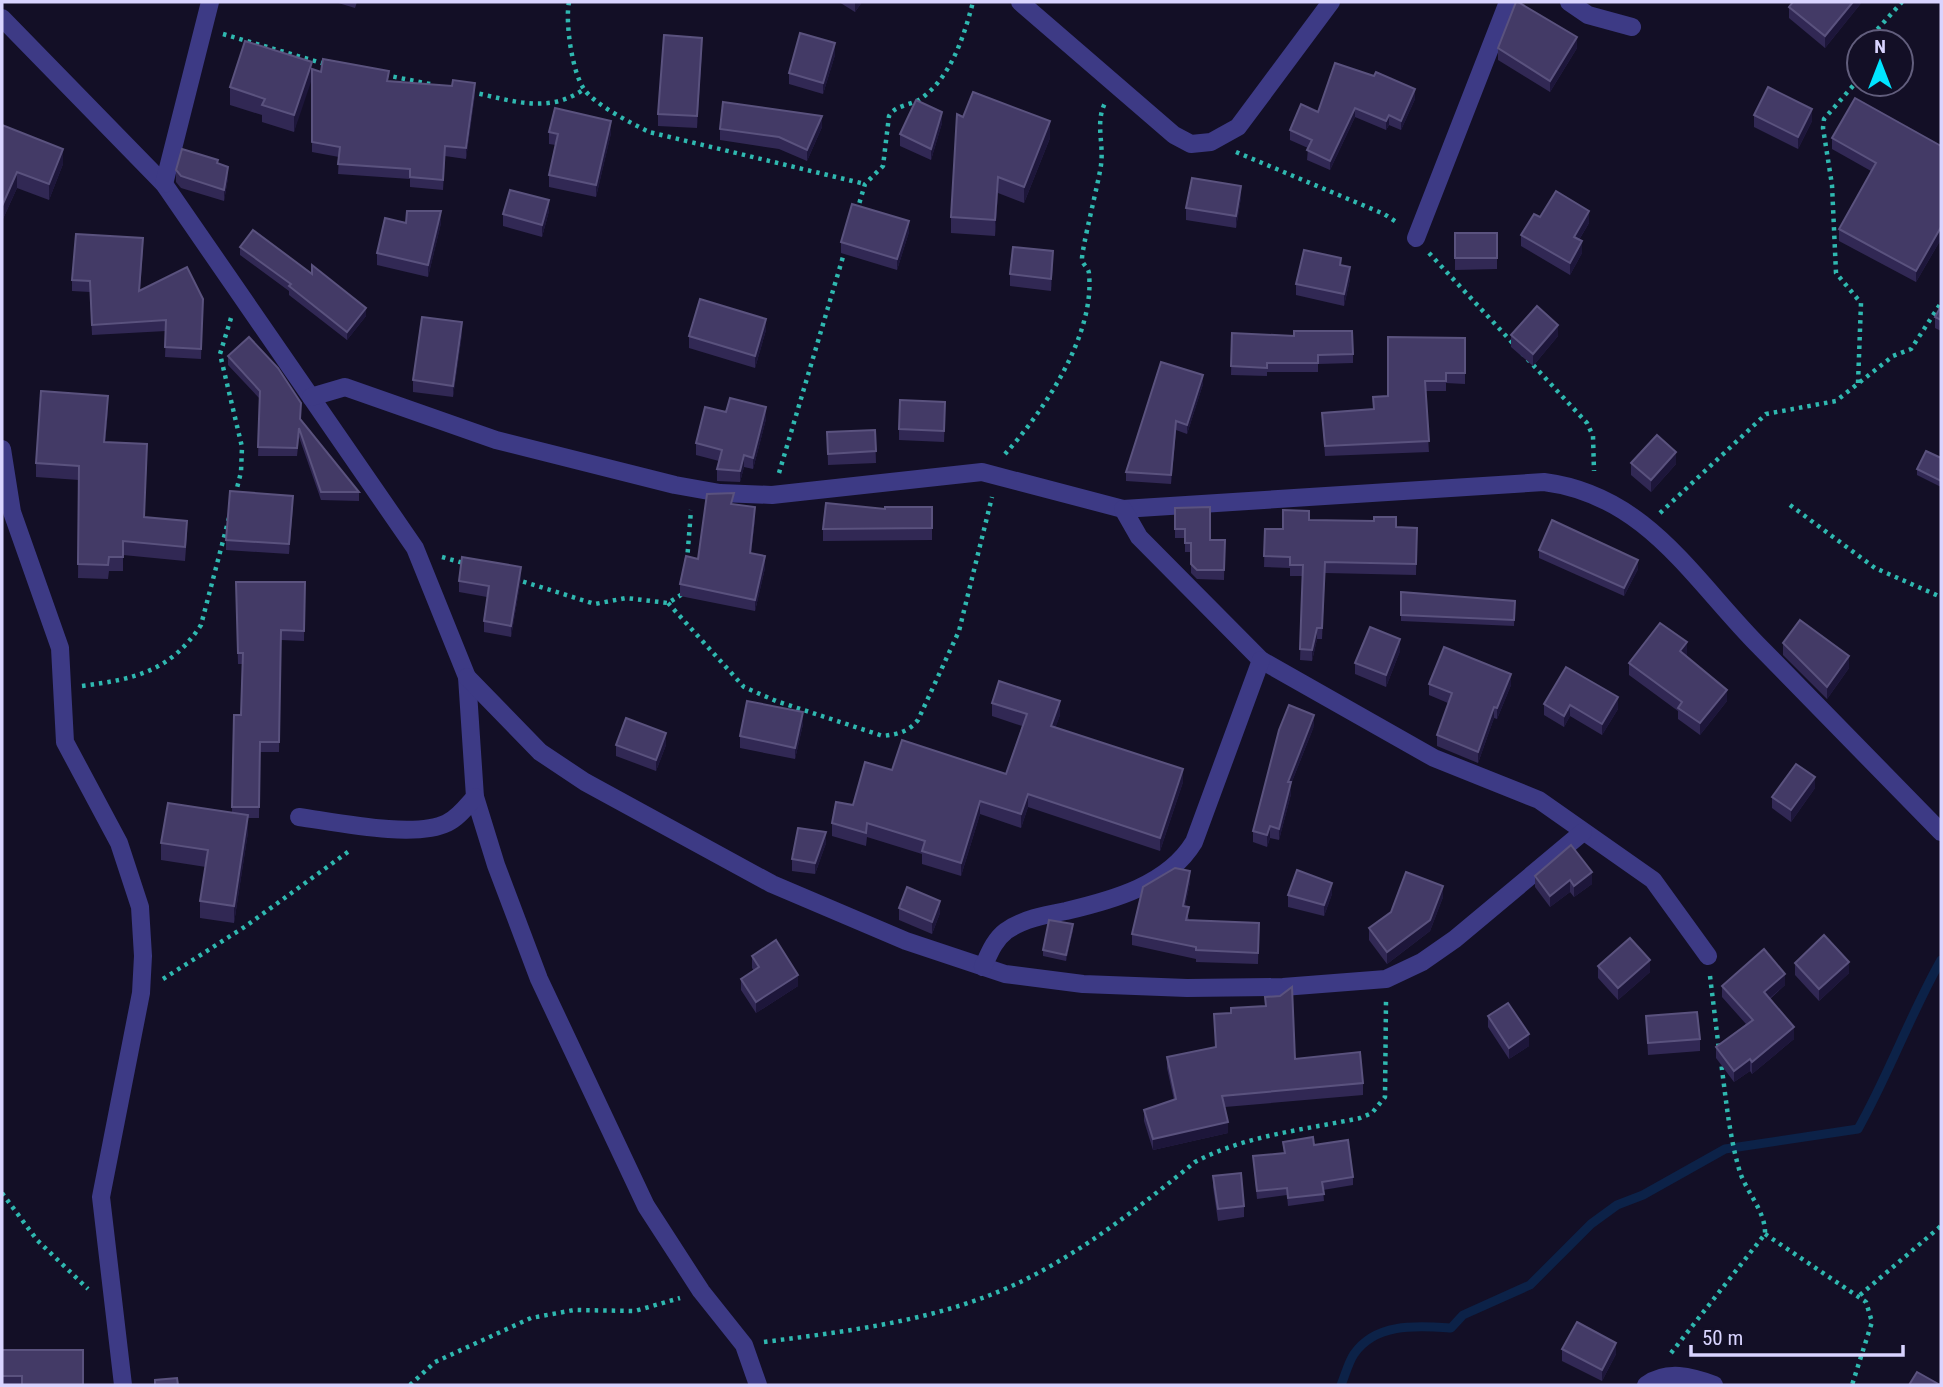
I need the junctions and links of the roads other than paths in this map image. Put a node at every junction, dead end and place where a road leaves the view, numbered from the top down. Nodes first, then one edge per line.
1 (210, 2) edge
2 (1020, 2) edge
3 (1331, 2) edge
4 (1508, 2) edge
5 (1569, 2) edge
6 (2, 18) edge
7 (1632, 27) dead end
8 (164, 184) junction
9 (1416, 237) road end
10 (311, 397) junction
11 (2, 449) edge
12 (1122, 509) junction
13 (1261, 660) junction
14 (467, 677) junction
15 (475, 797) junction
16 (299, 817) dead end
17 (1583, 832) junction
18 (1941, 832) edge
19 (1708, 956) road end
20 (983, 967) junction
21 (122, 1385) edge
22 (758, 1385) edge
23 (1646, 1385) edge
24 (1714, 1385) edge

1 - 8 street
2 - 3 street
4 - 9 street
5 - 7 street
6 - 8 street
8 - 10 street
10 - 12 street
10 - 14 street
11 - 21 street
12 - 13 street
12 - 18 street
13 - 17 street
13 - 20 street
14 - 15 street
14 - 20 street
15 - 16 street
15 - 22 street
17 - 19 street
17 - 20 street
23 - 24 street

